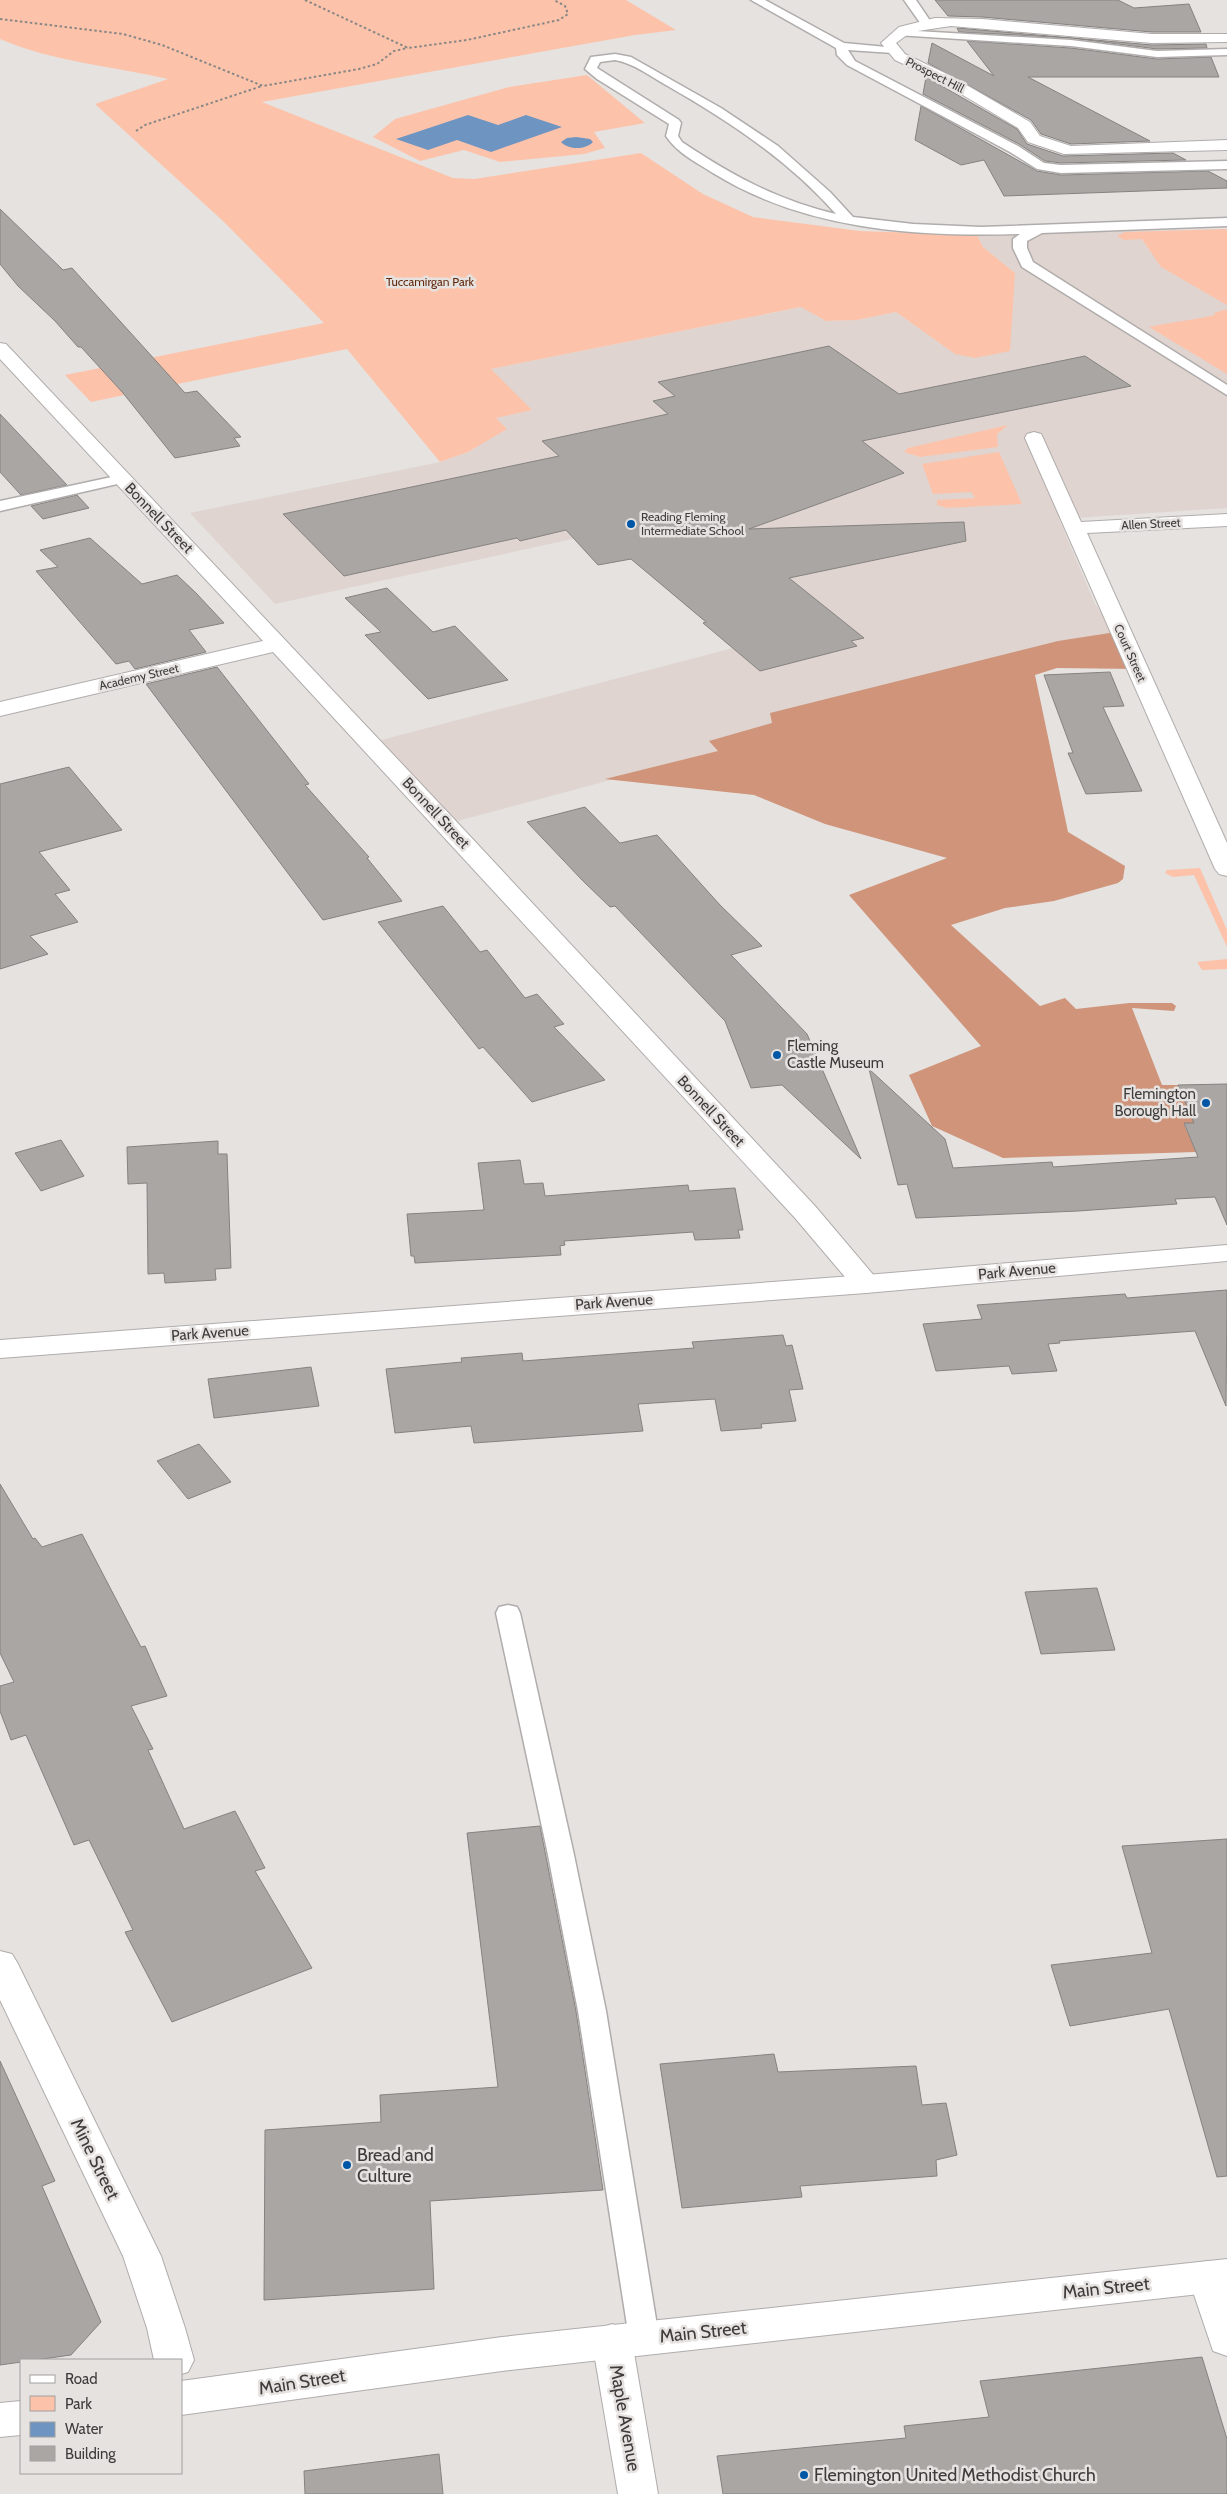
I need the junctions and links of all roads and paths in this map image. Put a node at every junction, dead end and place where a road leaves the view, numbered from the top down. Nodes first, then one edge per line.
1 (305, 0) edge
2 (554, 0) edge
3 (757, 0) edge
4 (910, 0) edge
5 (0, 19) edge
6 (927, 25) junction
7 (900, 33) junction
8 (1227, 38) edge
9 (841, 46) junction
10 (408, 48) junction
11 (893, 50) junction
12 (1227, 52) edge
13 (263, 86) junction
14 (136, 131) dead end
15 (1227, 145) edge
16 (1058, 148) junction
17 (1033, 161) junction
18 (1227, 165) edge
19 (848, 220) junction
20 (1227, 222) edge
21 (1038, 230) junction
22 (0, 348) edge
23 (1227, 391) edge
24 (1034, 438) dead end
25 (120, 479) junction
26 (0, 506) edge
27 (1227, 520) edge
28 (1074, 528) junction
29 (278, 644) junction
30 (0, 709) edge
31 (1227, 869) edge
32 (1227, 1253) edge
33 (866, 1284) junction
34 (0, 1350) edge
35 (508, 1613) dead end
36 (0, 1964) edge
37 (1217, 2276) edge
38 (1227, 2339) edge
39 (628, 2340) junction
40 (174, 2359) edge
41 (182, 2397) edge
42 (20, 2418) edge
43 (0, 2420) edge
44 (638, 2494) edge

1 - 10 path
2 - 10 path
3 - 9 lane
4 - 6 lane
5 - 13 path
6 - 7 street
6 - 8 street
7 - 11 street, Prospect Hill
7 - 12 lane
9 - 11 lane
9 - 17 lane
10 - 13 path
11 - 16 street, Prospect Hill
13 - 14 path
15 - 16 street, Prospect Hill
16 - 17 lane
17 - 18 lane
19 - 19 lane
19 - 21 lane
20 - 21 lane
21 - 23 lane
22 - 25 street, Bonnell Street
24 - 28 street, Court Street
25 - 26 lane
25 - 29 street, Bonnell Street
27 - 28 street, Allen Street
28 - 31 street, Court Street
29 - 30 street, Academy Street
29 - 33 street, Bonnell Street
32 - 33 street, Park Avenue
33 - 34 street, Park Avenue
35 - 39 lane
36 - 40 street, Mine Street
37 - 38 street
37 - 39 street, Main Street
39 - 41 street, Main Street
39 - 44 street, Maple Avenue
42 - 43 street

